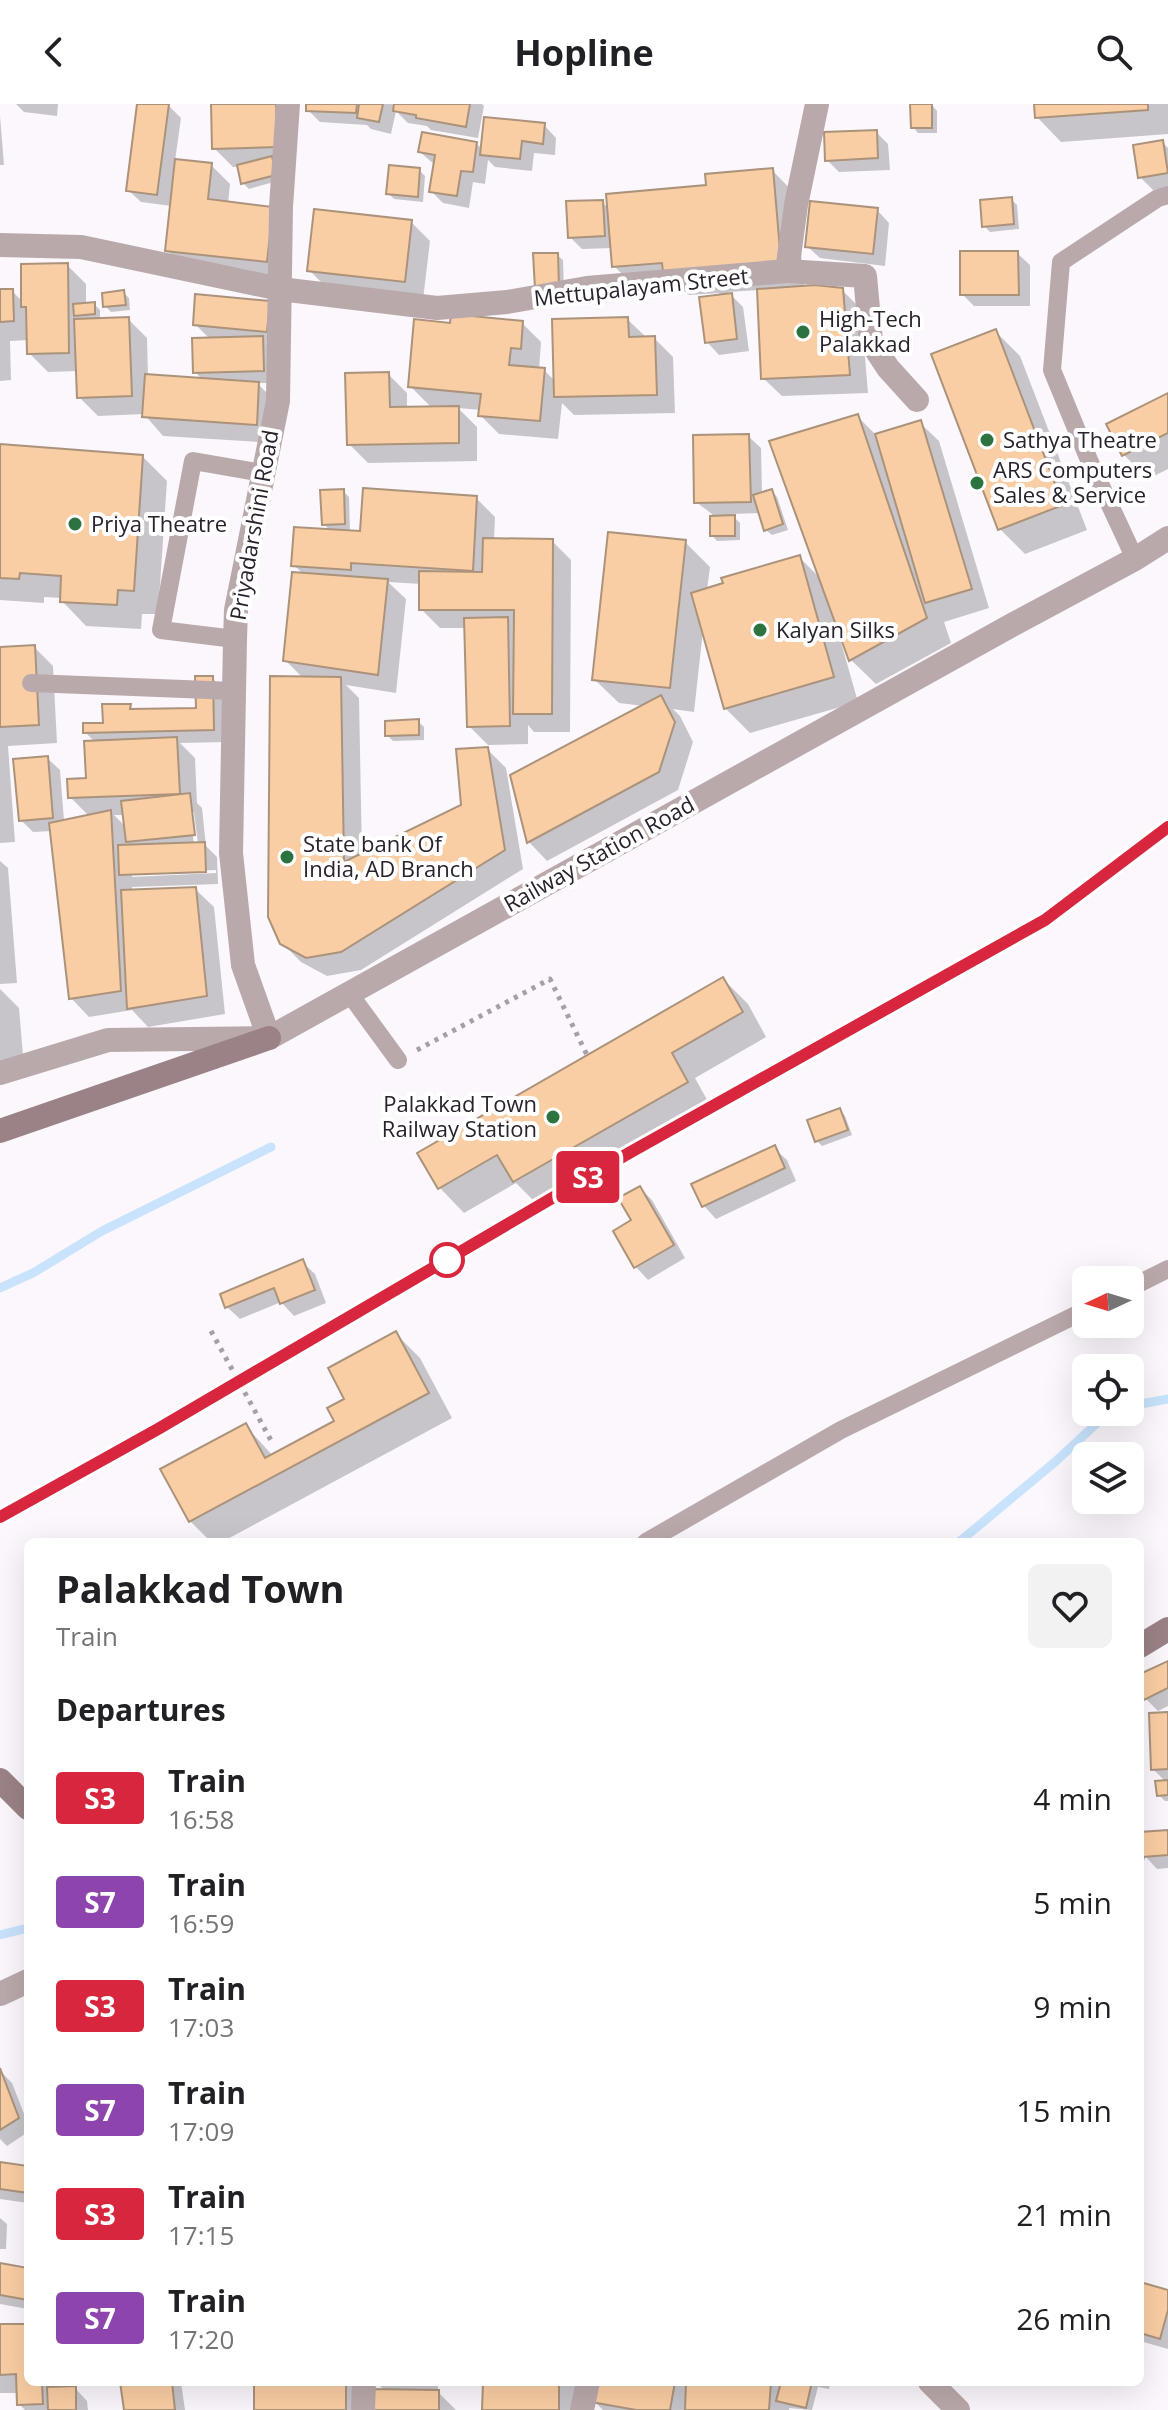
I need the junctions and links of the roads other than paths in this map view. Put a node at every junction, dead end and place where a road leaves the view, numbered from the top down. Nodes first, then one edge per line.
1 (288, 104) edge
2 (817, 104) edge
3 (1168, 195) edge
4 (0, 245) edge
5 (787, 271) junction
6 (280, 289) junction
7 (917, 400) dead end
8 (263, 473) junction
9 (1168, 538) edge
10 (1135, 559) junction
11 (235, 639) junction
12 (31, 683) dead end
13 (234, 691) junction
14 (349, 993) junction
15 (269, 1038) junction
16 (398, 1060) road end
17 (0, 1073) edge
18 (0, 1131) edge
19 (1168, 1269) edge
20 (1144, 1281) edge
21 (1072, 1317) edge
22 (653, 1538) edge
23 (1168, 1629) edge
24 (1144, 1644) edge
25 (0, 1780) edge
26 (24, 1804) edge
27 (24, 1983) edge
28 (0, 1994) edge
29 (364, 2386) edge
30 (587, 2386) edge
31 (934, 2386) edge
32 (363, 2410) edge
33 (582, 2410) edge
34 (958, 2410) edge

1 - 6 street, Priyadarshini Road
2 - 5 street
3 - 10 lane
4 - 6 street, Mettupalayam Street
5 - 6 street, Mettupalayam Street
5 - 7 street, Mettupalayam Street
6 - 8 street, Priyadarshini Road
8 - 11 street, Priyadarshini Road
8 - 11 lane
9 - 10 street, Railway Station Road
10 - 14 street, Railway Station Road
11 - 13 street, Priyadarshini Road
12 - 13 lane
13 - 15 street, Priyadarshini Road
14 - 15 street, Railway Station Road
14 - 16 lane
15 - 17 street, Railway Station Road
15 - 18 main road
19 - 20 lane
21 - 22 lane
23 - 24 main road
25 - 26 main road
27 - 28 street
29 - 32 street
30 - 33 street
31 - 34 street

